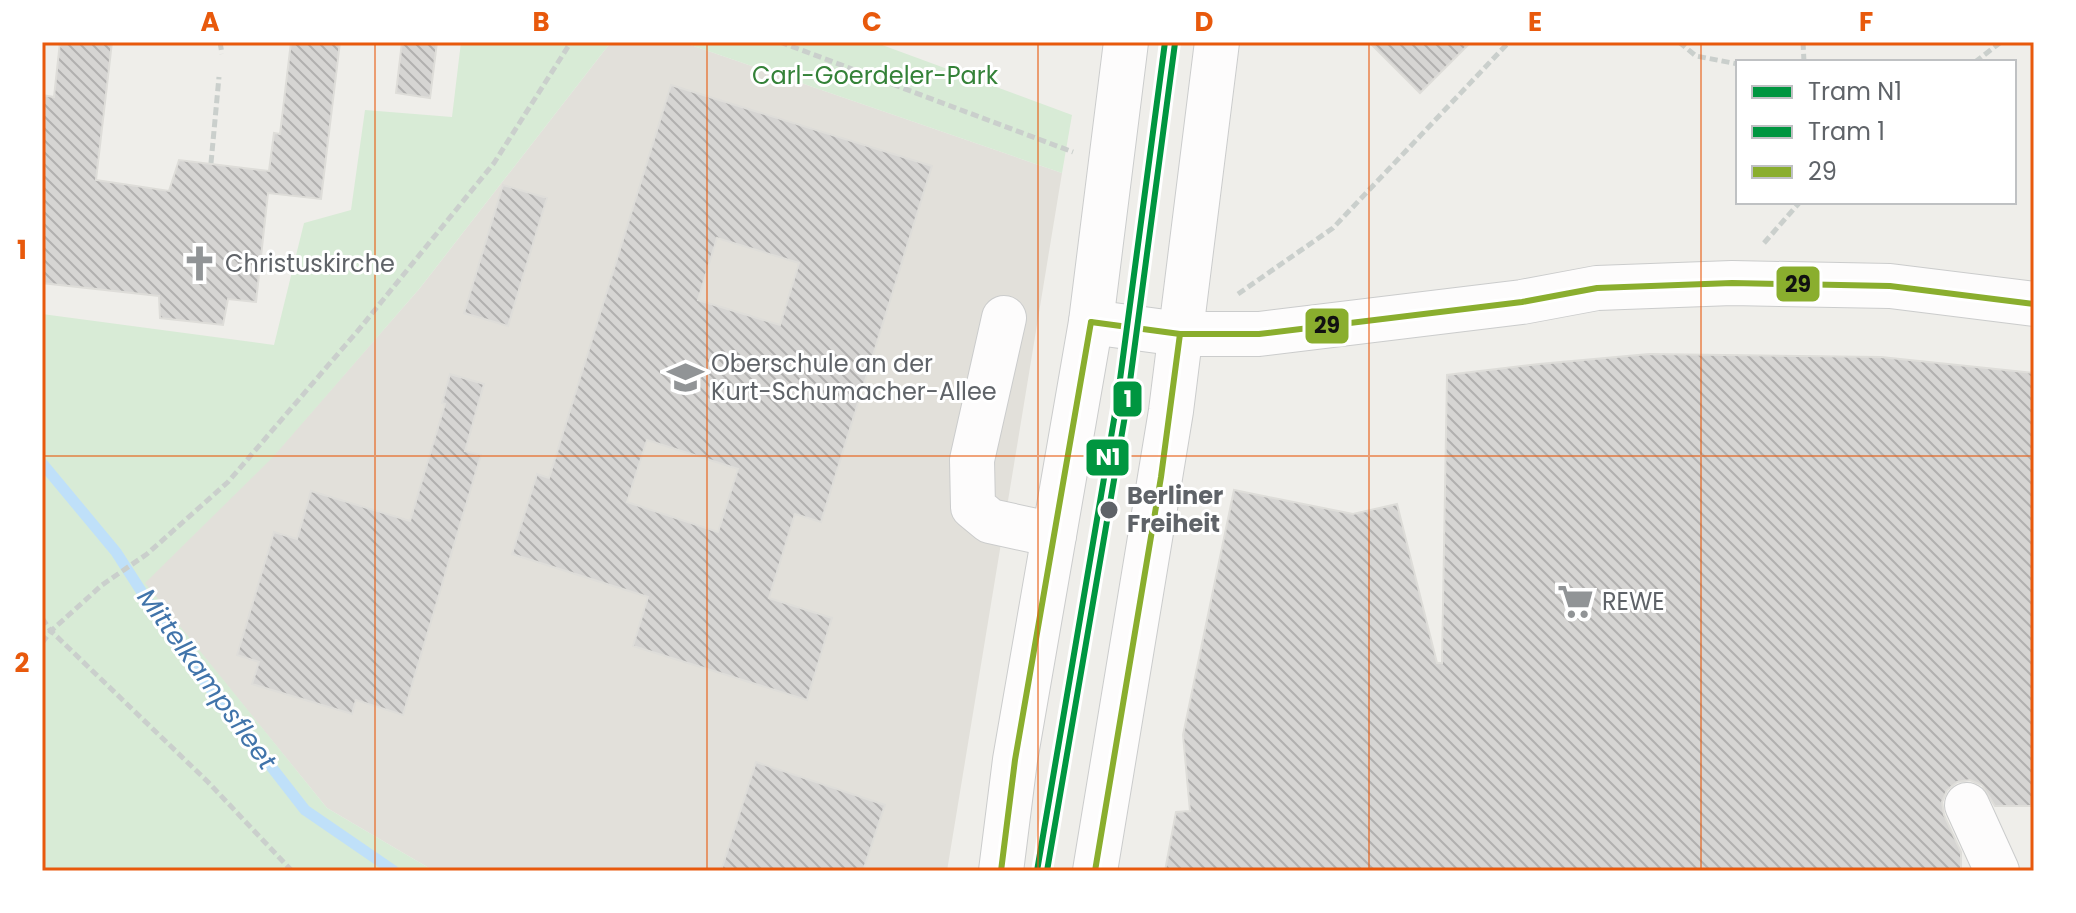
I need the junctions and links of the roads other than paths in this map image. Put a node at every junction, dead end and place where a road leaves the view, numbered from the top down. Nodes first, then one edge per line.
1 (1126, 42) edge
2 (1217, 42) edge
3 (2034, 304) edge
4 (1004, 318) dead end
5 (1091, 322) junction
6 (1180, 334) junction
7 (1054, 535) junction
8 (1967, 805) dead end
9 (1001, 871) edge
10 (1095, 871) edge
11 (1997, 871) edge

1 - 5 street
2 - 6 street
3 - 6 street
4 - 7 street
5 - 6 street
5 - 7 street
6 - 10 street
7 - 9 street
8 - 11 street

